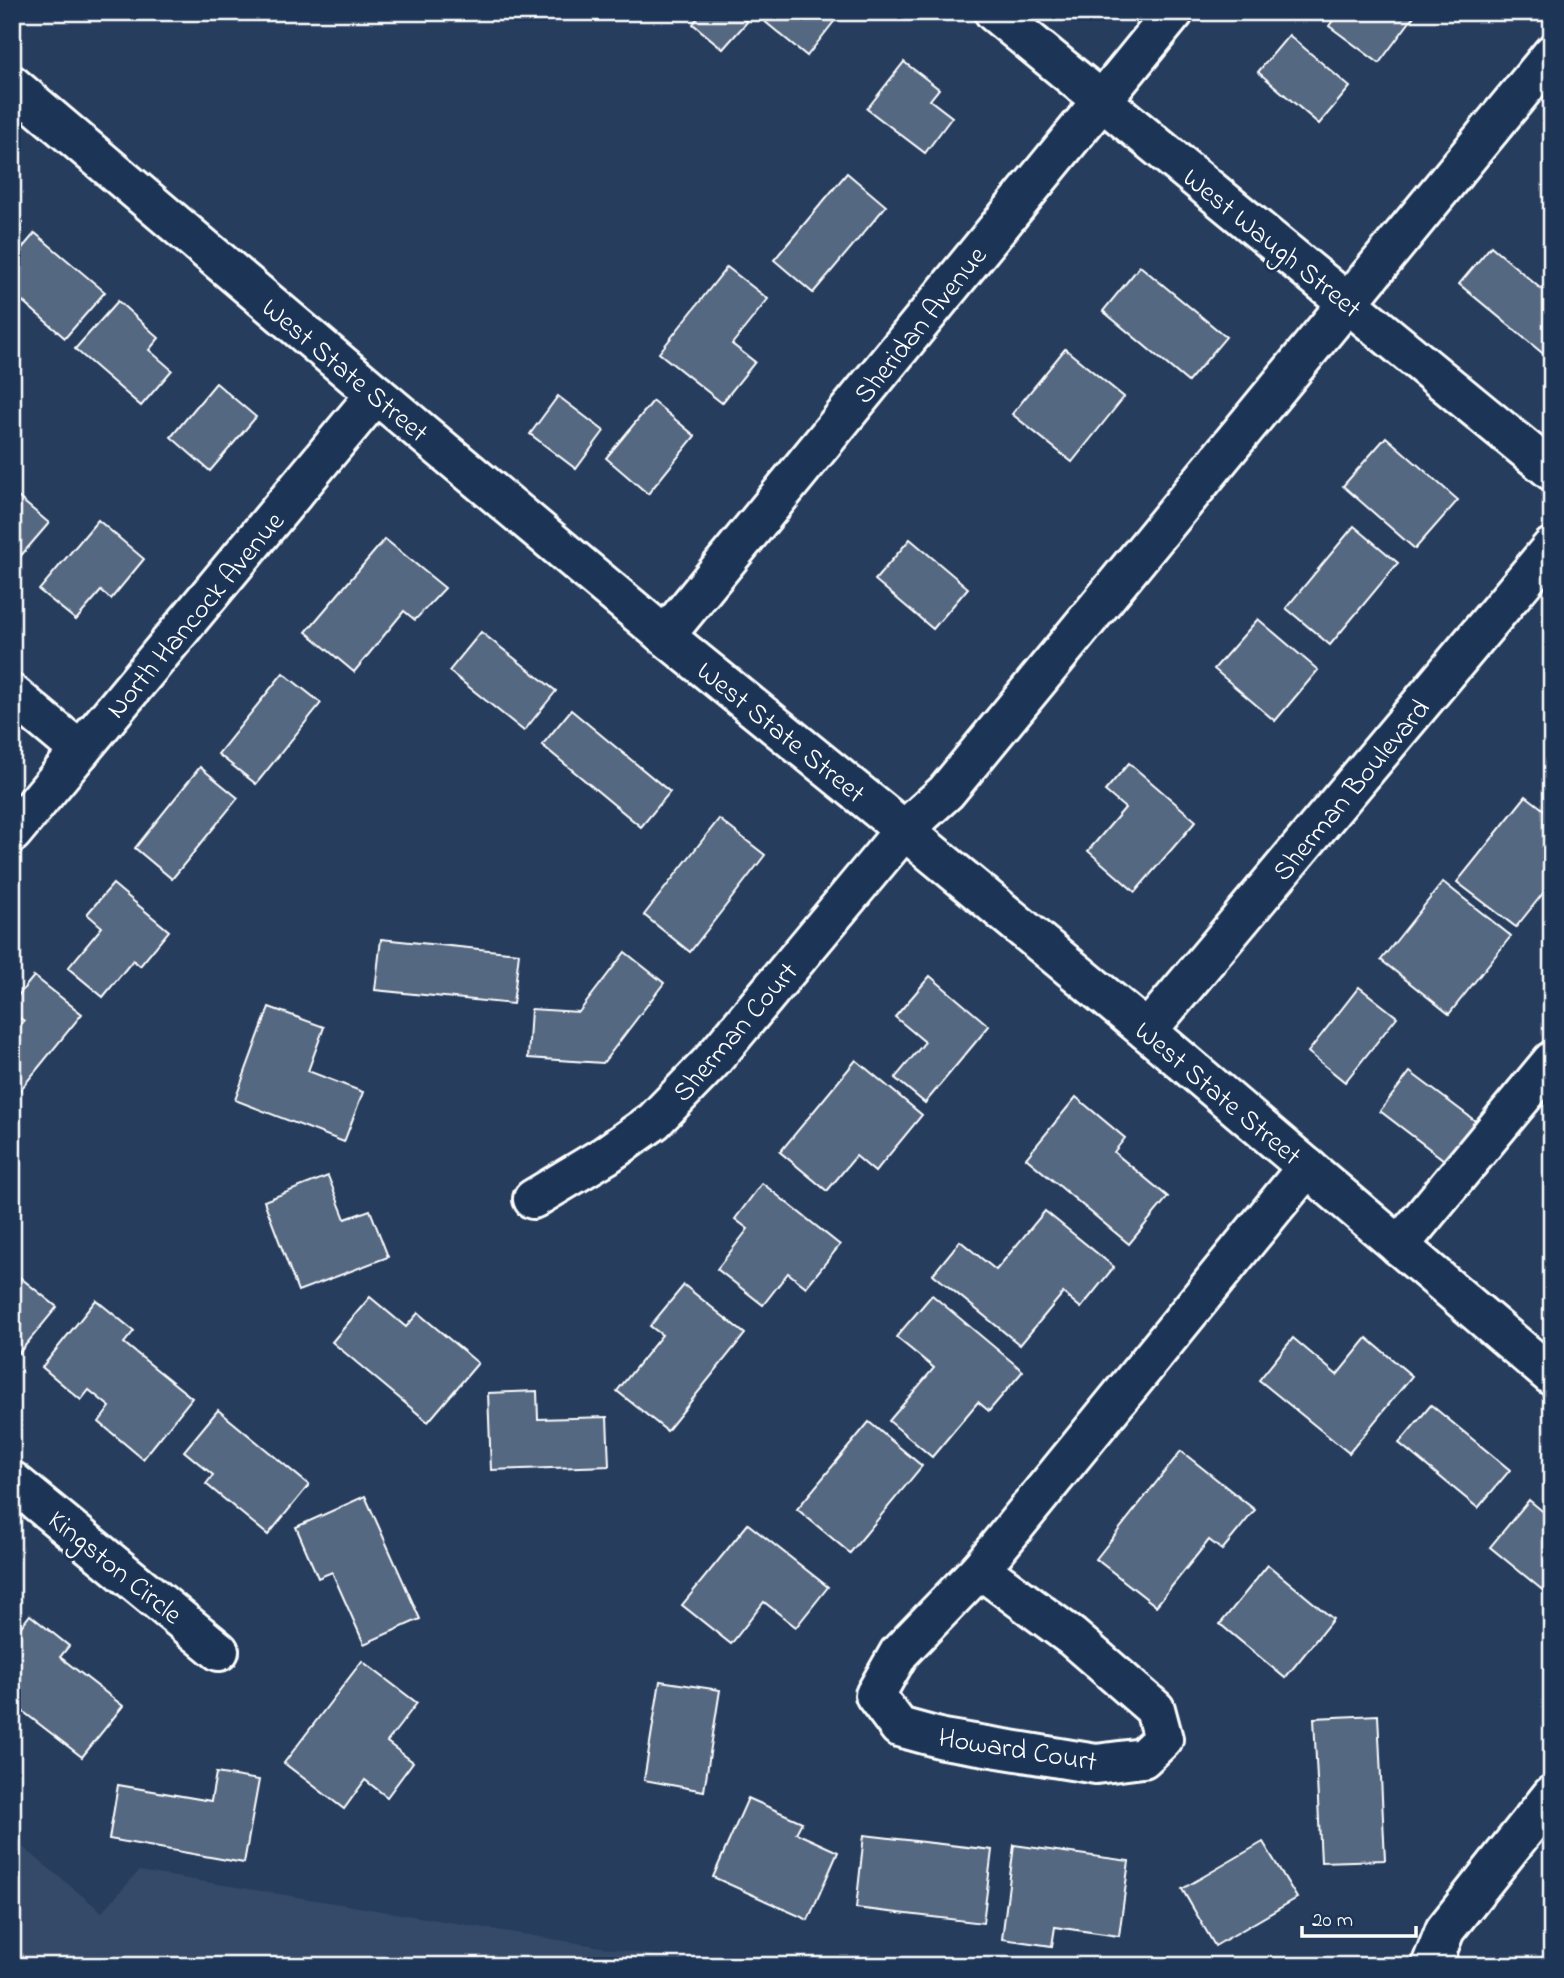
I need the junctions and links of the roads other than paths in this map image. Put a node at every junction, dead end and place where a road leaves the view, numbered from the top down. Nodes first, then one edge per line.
1 (994, 12) edge
2 (1174, 12) edge
3 (1552, 54) edge
4 (12, 85) edge
5 (1101, 100) junction
6 (1348, 304) junction
7 (376, 394) junction
8 (1552, 471) edge
9 (1552, 547) edge
10 (665, 636) junction
11 (12, 694) edge
12 (80, 751) junction
13 (904, 830) junction
14 (12, 833) edge
15 (1147, 1031) junction
16 (1552, 1061) edge
17 (1307, 1167) junction
18 (533, 1199) dead end
19 (1399, 1246) junction
20 (1552, 1376) edge
21 (12, 1481) edge
22 (981, 1569) junction
23 (219, 1651) dead end
24 (1552, 1795) edge
25 (1431, 1966) edge

1 - 5 street, West Waugh Street
2 - 5 street, Sheridan Avenue
3 - 6 street, Sherman Court
4 - 7 street, West State Street
5 - 6 street, West Waugh Street
5 - 10 street, Sheridan Avenue
6 - 8 street, West Waugh Street
6 - 13 street, Sherman Court
7 - 10 street, West State Street
7 - 12 street, North Hancock Avenue
9 - 15 street, Sherman Boulevard
10 - 13 street, West State Street
11 - 12 street
12 - 14 street, North Hancock Avenue
13 - 15 street, West State Street
13 - 18 street, Sherman Court
15 - 17 street, West State Street
16 - 19 street
17 - 19 street, West State Street
17 - 22 street, Howard Court
19 - 20 street, West State Street
21 - 23 street, Kingston Circle
22 - 22 street, Howard Court
24 - 25 street

